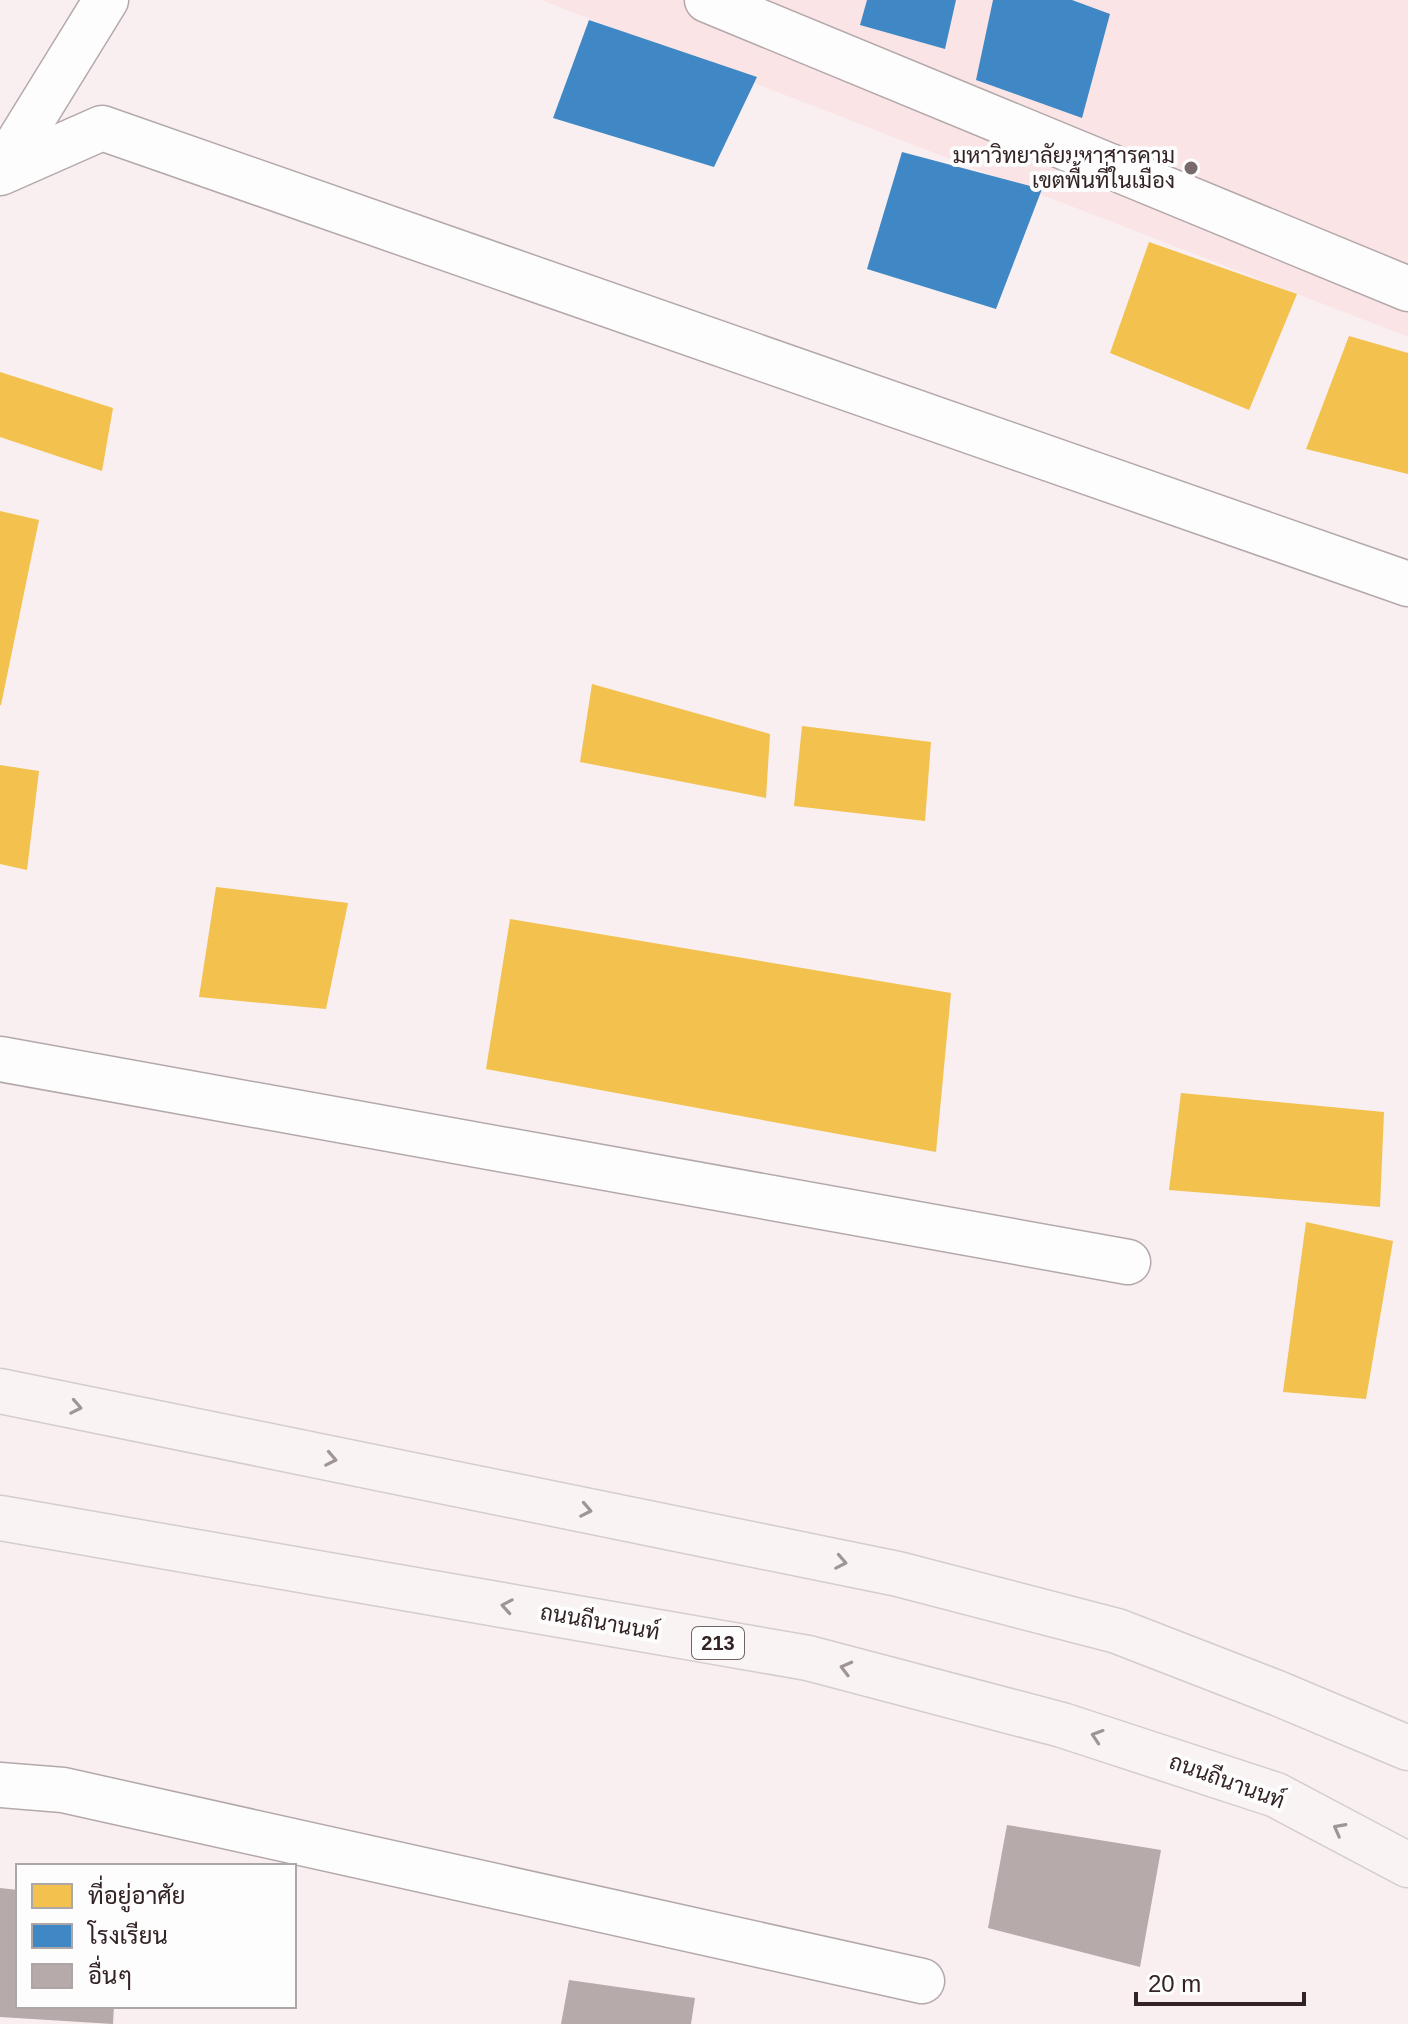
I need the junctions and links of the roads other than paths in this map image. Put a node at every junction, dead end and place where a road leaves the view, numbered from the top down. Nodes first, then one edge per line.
1 (106, 0) edge
2 (707, 0) edge
3 (0, 172) edge
4 (1408, 289) edge
5 (1408, 584) edge
6 (0, 1059) edge
7 (1128, 1262) dead end
8 (0, 1391) edge
9 (0, 1518) edge
10 (1408, 1748) edge
11 (0, 1785) edge
12 (1408, 1865) edge
13 (922, 1981) dead end

1 - 3 street
2 - 4 street
3 - 5 street
6 - 7 street
8 -> 10 main road
12 -> 9 main road, ถนนถีนานนท์ / 213
11 - 13 street

